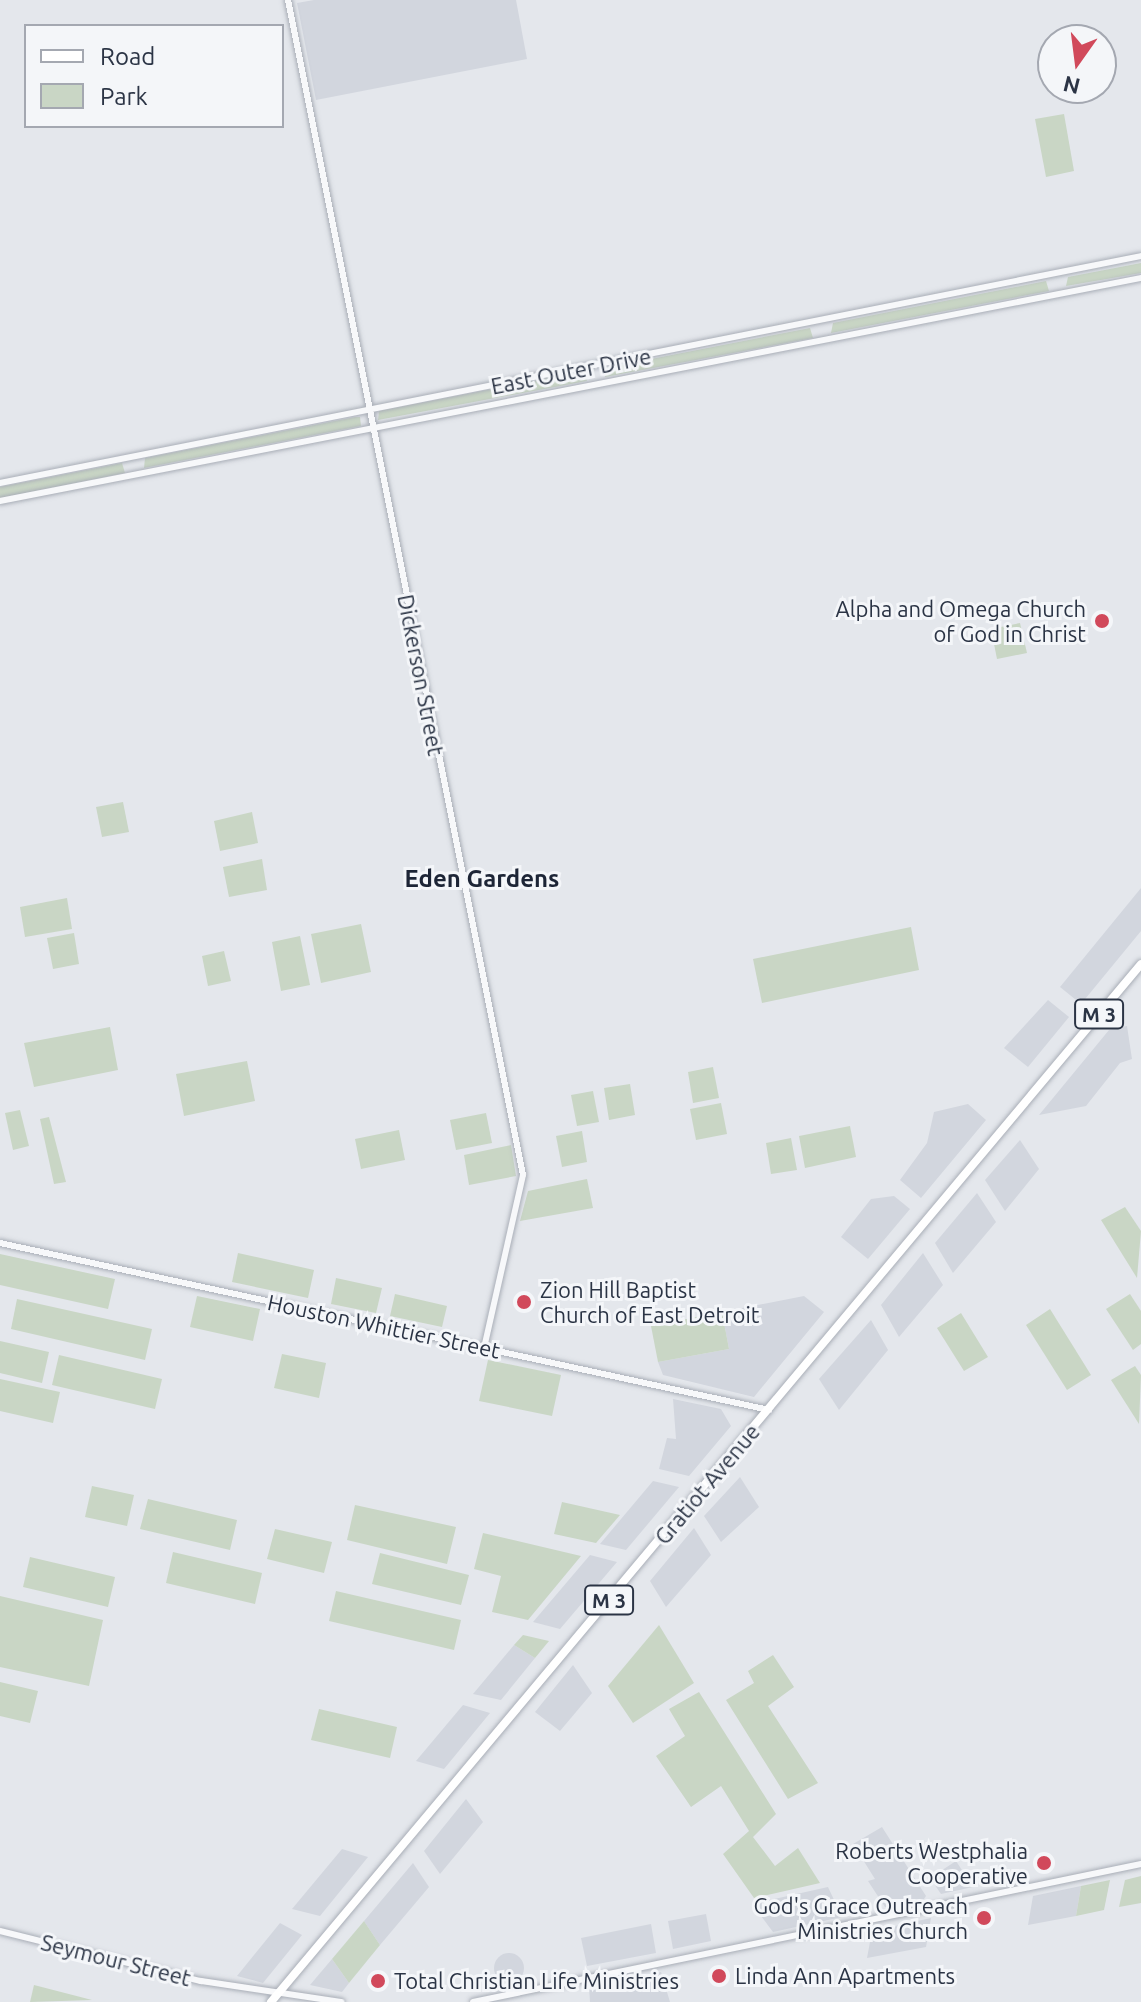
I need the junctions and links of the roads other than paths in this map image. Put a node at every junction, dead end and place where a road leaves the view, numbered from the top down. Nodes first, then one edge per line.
1 (288, 0) edge
2 (1141, 256) edge
3 (1141, 278) edge
4 (369, 410) junction
5 (373, 429) junction
6 (0, 483) edge
7 (0, 501) edge
8 (1141, 964) edge
9 (0, 1243) edge
10 (484, 1348) junction
11 (769, 1410) junction
12 (1141, 1864) edge
13 (0, 1931) edge
14 (280, 1993) junction
15 (271, 2002) edge
16 (341, 2002) edge
17 (473, 2002) edge

1 - 4 street, Dickerson Street
2 - 4 street, East Outer Drive
3 - 5 street, East Outer Drive
4 - 5 street, Dickerson Street
4 - 6 street, East Outer Drive
5 - 7 street, East Outer Drive
5 - 10 street, Dickerson Street
8 - 11 main road, Gratiot Avenue / M 3
9 - 10 street, Houston Whittier Street
10 - 11 street, Houston Whittier Street
11 - 14 main road, Gratiot Avenue / M 3
12 - 17 street
13 - 14 street, Seymour Street
14 - 15 main road, Gratiot Avenue / M 3
14 - 16 street, Seymour Street

